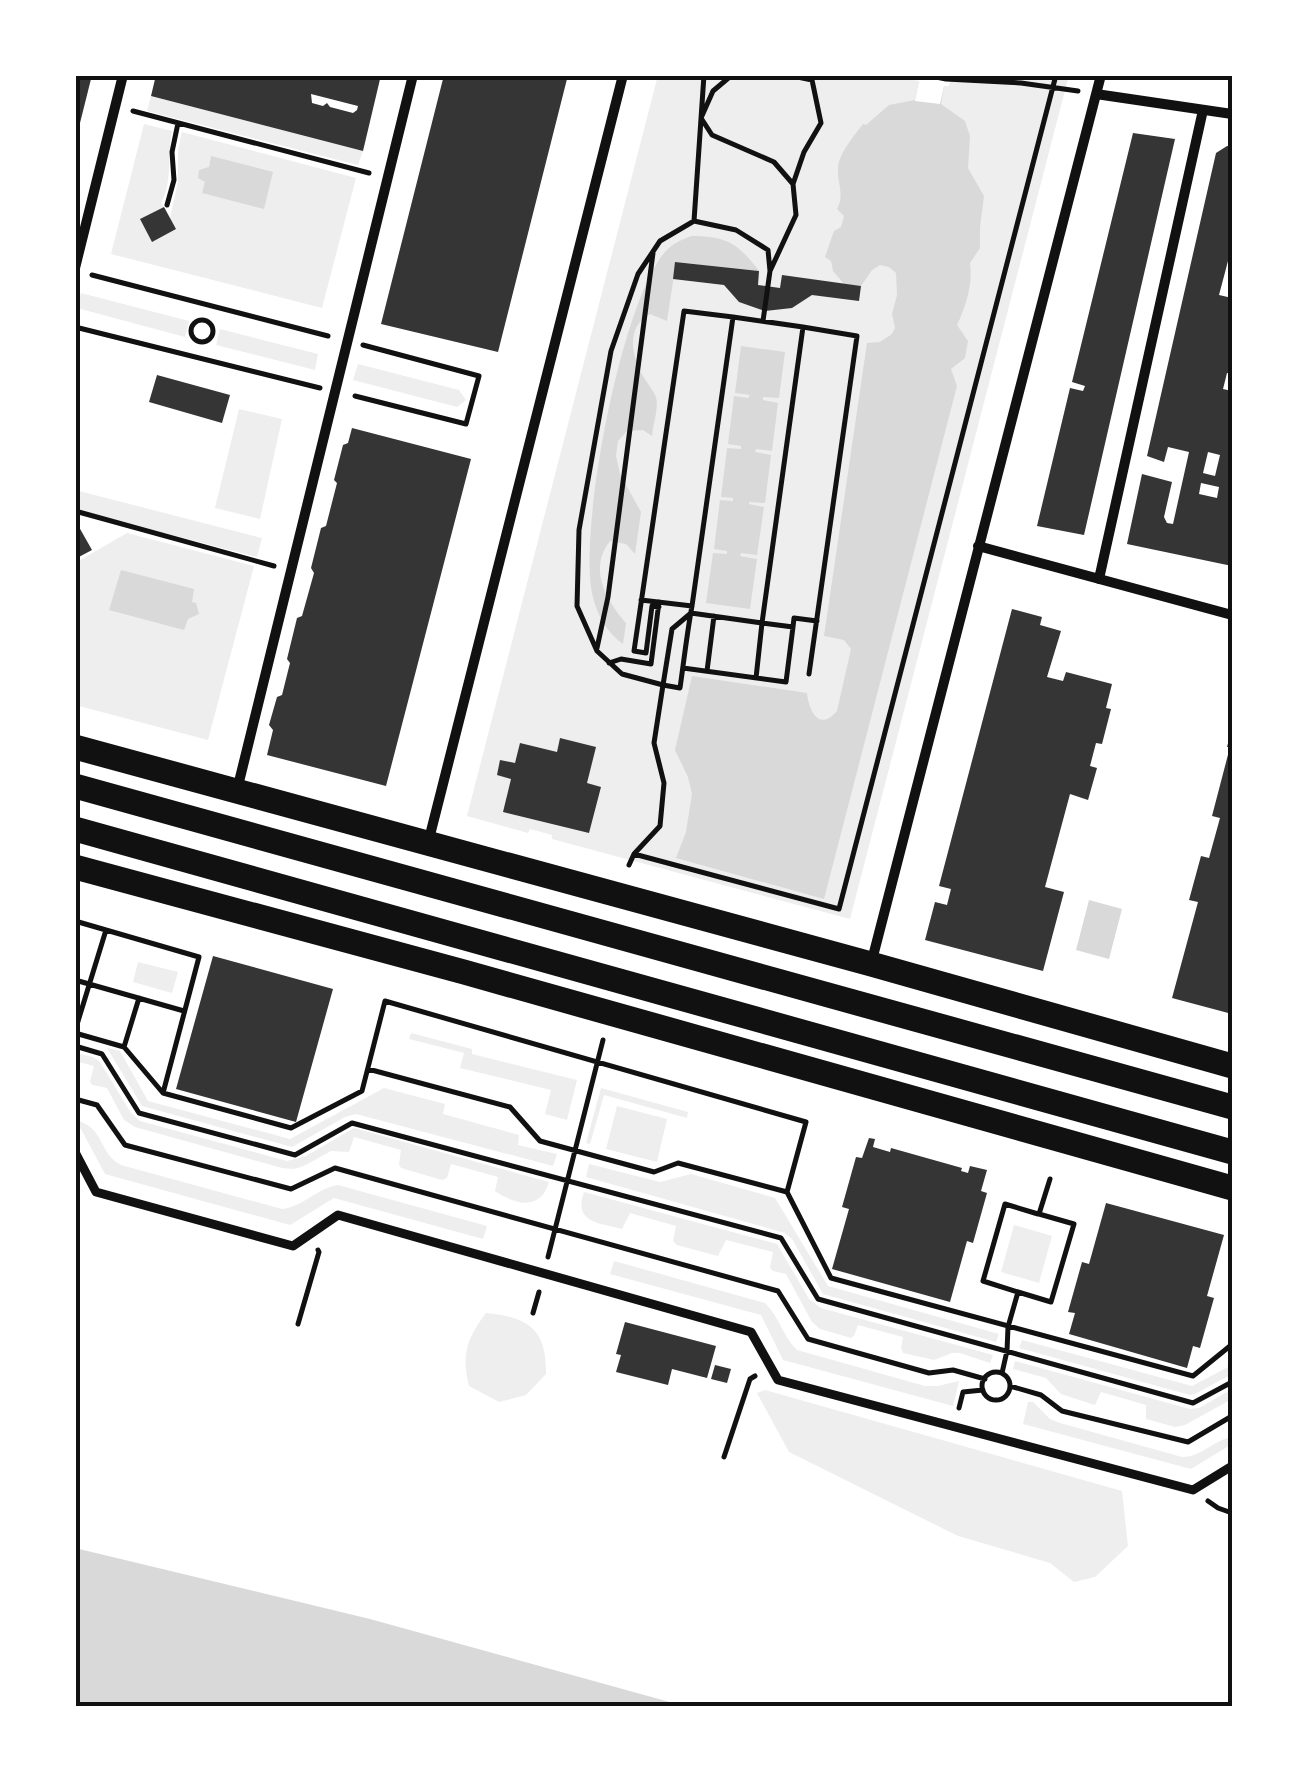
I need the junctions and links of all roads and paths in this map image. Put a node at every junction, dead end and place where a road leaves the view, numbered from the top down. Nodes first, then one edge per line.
1 (124, 75) edge
2 (413, 75) edge
3 (623, 75) edge
4 (704, 75) edge
5 (732, 75) edge
6 (788, 75) edge
7 (926, 75) edge
8 (1056, 75) edge
9 (1101, 75) edge
10 (1052, 88) junction
11 (1096, 94) junction
12 (116, 107) junction
13 (1202, 110) junction
14 (1232, 114) edge
15 (701, 118) junction
16 (178, 123) junction
17 (388, 176) junction
18 (793, 184) junction
19 (167, 205) dead end
20 (694, 221) junction
21 (654, 251) junction
22 (75, 269) edge
23 (770, 271) junction
24 (208, 305) junction
25 (733, 317) junction
26 (204, 320) junction
27 (763, 321) junction
28 (75, 327) edge
29 (803, 328) junction
30 (198, 341) junction
31 (348, 341) junction
32 (194, 357) junction
33 (336, 392) junction
34 (75, 510) edge
35 (978, 546) junction
36 (292, 570) junction
37 (1099, 579) junction
38 (642, 600) junction
39 (659, 604) junction
40 (691, 610) junction
41 (1232, 615) edge
42 (714, 616) junction
43 (818, 621) junction
44 (762, 623) junction
45 (793, 627) junction
46 (597, 650) junction
47 (609, 663) junction
48 (683, 668) junction
49 (707, 671) junction
50 (809, 674) dead end
51 (756, 678) junction
52 (663, 685) junction
53 (75, 747) edge
54 (75, 786) edge
55 (236, 791) junction
56 (75, 830) edge
57 (428, 842) junction
58 (634, 854) junction
59 (629, 866) dead end
60 (75, 867) edge
61 (75, 921) edge
62 (106, 930) junction
63 (871, 964) junction
64 (75, 980) edge
65 (89, 984) junction
66 (140, 998) junction
67 (184, 1012) junction
68 (610, 1013) junction
69 (75, 1032) edge
70 (75, 1046) edge
71 (124, 1047) junction
72 (598, 1062) junction
73 (1232, 1066) edge
74 (368, 1069) junction
75 (163, 1093) junction
76 (75, 1099) edge
77 (1232, 1107) edge
78 (575, 1151) junction
79 (75, 1152) edge
80 (1232, 1152) edge
81 (1050, 1179) dead end
82 (567, 1182) junction
83 (1232, 1188) edge
84 (787, 1192) junction
85 (1040, 1214) junction
86 (555, 1229) junction
87 (307, 1236) junction
88 (544, 1273) junction
89 (1018, 1292) junction
90 (533, 1313) dead end
91 (298, 1324) dead end
92 (1008, 1327) junction
93 (1231, 1344) edge
94 (1007, 1351) junction
95 (770, 1367) junction
96 (1002, 1374) junction
97 (984, 1379) junction
98 (1232, 1382) edge
99 (1010, 1386) junction
100 (983, 1390) junction
101 (1232, 1416) edge
102 (955, 1428) junction
103 (724, 1457) dead end
104 (1232, 1466) edge

1 - 12 street
2 - 17 street
3 - 57 street
4 - 15 path
5 - 15 path
6 - 18 path
7 - 10 path
8 - 10 path
9 - 11 street
10 - 11 path
10 - 58 path
11 - 13 street
11 - 35 street
12 - 16 path
12 - 22 street
13 - 14 street
13 - 37 street
15 - 18 path
15 - 20 path
16 - 17 path
16 - 19 path
17 - 31 street
18 - 23 path
20 - 21 path
20 - 23 path
21 - 46 path
21 - 46 path
22 - 24 path
23 - 27 path
24 - 26 path
24 - 31 path
25 - 27 path
25 - 38 path
25 - 40 path
26 - 30 path
26 - 30 path
27 - 29 path
28 - 32 path
29 - 43 path
29 - 44 path
30 - 32 path
31 - 33 street
31 - 33 path
32 - 33 path
33 - 36 street
34 - 36 path
35 - 37 street
35 - 63 street
36 - 55 street
37 - 41 street
38 - 39 path
38 - 39 path
39 - 40 path
39 - 47 path
40 - 42 path
40 - 48 path
40 - 52 path
42 - 44 path
42 - 49 path
43 - 45 path
43 - 50 path
44 - 45 path
44 - 51 path
45 - 51 path
46 - 47 path
47 - 52 path
48 - 49 path
48 - 52 path
49 - 51 path
52 - 58 path
53 - 55 main road
54 - 77 main road
55 - 57 main road
56 - 80 main road
57 - 63 main road
58 - 59 path
60 - 68 main road
61 - 62 path
62 - 65 path
62 - 67 path
63 - 73 main road
64 - 65 path
65 - 66 path
65 - 69 path
66 - 67 path
66 - 71 path
67 - 75 path
68 - 72 path
68 - 83 main road
69 - 71 path
70 - 82 path
71 - 75 path
72 - 74 path
72 - 78 path
72 - 84 path
74 - 75 path
74 - 78 path
76 - 86 path
78 - 82 path
78 - 84 path
79 - 87 street
81 - 85 path
82 - 86 path
82 - 94 path
84 - 92 path
85 - 89 path
85 - 89 path
86 - 88 path
86 - 97 path
87 - 88 street
87 - 91 path
88 - 90 path
88 - 95 street
89 - 92 path
92 - 93 path
92 - 94 path
94 - 96 path
94 - 98 path
95 - 102 street
95 - 103 path
96 - 97 path
96 - 99 path
97 - 100 path
99 - 100 path
99 - 101 path
100 - 102 path
102 - 104 street

